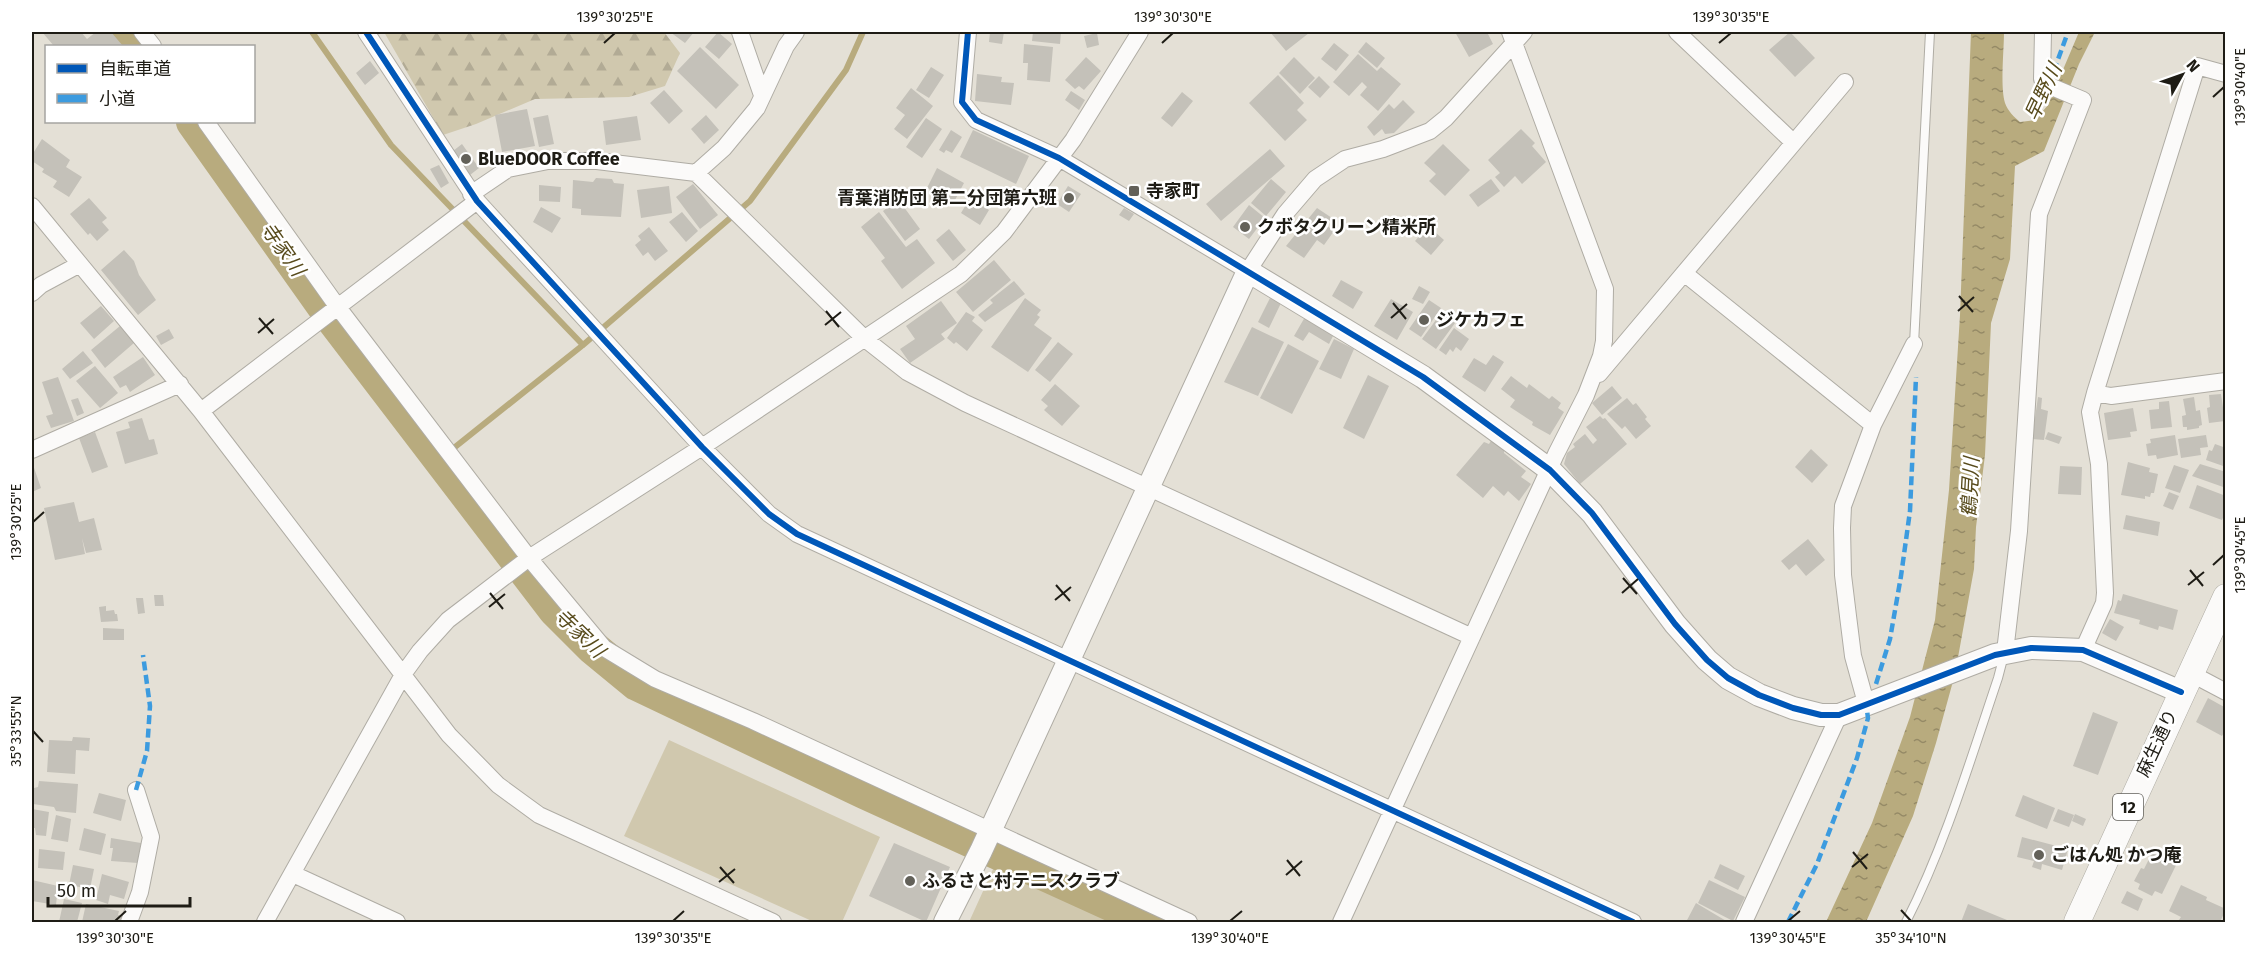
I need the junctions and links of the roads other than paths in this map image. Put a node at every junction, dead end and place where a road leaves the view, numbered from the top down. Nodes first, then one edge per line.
1 (142, 32) edge
2 (366, 32) edge
3 (740, 32) edge
4 (796, 32) edge
5 (968, 32) edge
6 (1140, 32) edge
7 (1677, 32) edge
8 (1930, 32) edge
9 (2043, 32) edge
10 (1516, 35) edge
11 (152, 45) edge
12 (2226, 74) edge
13 (1845, 82) dead end
14 (762, 95) junction
15 (207, 123) edge
16 (1793, 142) junction
17 (1059, 158) junction
18 (696, 173) junction
19 (474, 198) junction
20 (32, 206) edge
21 (80, 264) junction
22 (1248, 271) junction
23 (1684, 273) junction
24 (32, 293) edge
25 (337, 306) junction
26 (865, 339) junction
27 (1914, 344) joint
28 (2226, 381) edge
29 (180, 384) junction
30 (1591, 384) junction
31 (2094, 393) junction
32 (201, 411) junction
33 (1873, 425) junction
34 (702, 447) junction
35 (32, 450) edge
36 (1550, 470) junction
37 (1148, 488) junction
38 (529, 558) junction
39 (2226, 597) edge
40 (1472, 637) junction
41 (2083, 650) junction
42 (2000, 653) junction
43 (1068, 659) junction
44 (404, 673) junction
45 (2185, 683) junction
46 (2226, 692) edge
47 (1873, 700) junction
48 (1839, 715) junction
49 (135, 790) dead end
50 (1393, 810) junction
51 (985, 840) junction
52 (293, 874) junction
53 (129, 922) edge
54 (265, 922) edge
55 (397, 922) edge
56 (773, 922) edge
57 (945, 922) edge
58 (1190, 922) edge
59 (1341, 922) edge
60 (1633, 922) edge
61 (1744, 922) edge
62 (1906, 922) edge
63 (2077, 922) edge

1 - 11 street
2 - 19 street
3 - 14 street
4 - 14 street
5 - 17 street
6 - 17 street
7 - 16 street
8 - 27 lane
9 - 42 street
10 - 22 street
10 - 30 street
12 - 31 street
13 - 16 street
14 - 18 street
15 - 25 street
16 - 23 street
17 - 22 street
17 - 26 street
18 - 19 street
18 - 26 street
19 - 25 street
19 - 34 street
20 - 21 street
21 - 24 street
21 - 29 street
22 - 36 street
22 - 37 street
23 - 30 street
23 - 33 street
25 - 32 street
25 - 38 street
26 - 34 street
26 - 37 street
27 - 33 street
28 - 31 street
29 - 32 street
29 - 35 street
30 - 36 street
31 - 41 street
32 - 44 street
33 - 47 street
34 - 38 street
34 - 43 street
36 - 40 street
36 - 48 street
37 - 40 street
37 - 43 street
38 - 44 street
38 - 51 street
39 - 45 main road, 麻生通り / 12
40 - 50 street
41 - 42 street
41 - 45 street
42 - 47 street
42 - 62 lane
43 - 50 street
43 - 51 street
44 - 52 street
44 - 56 street
45 - 46 street
45 - 63 main road, 麻生通り / 12
47 - 48 street
48 - 61 street
49 - 53 street
50 - 59 street
50 - 60 street
51 - 57 street
51 - 58 street
52 - 54 street
52 - 55 street

